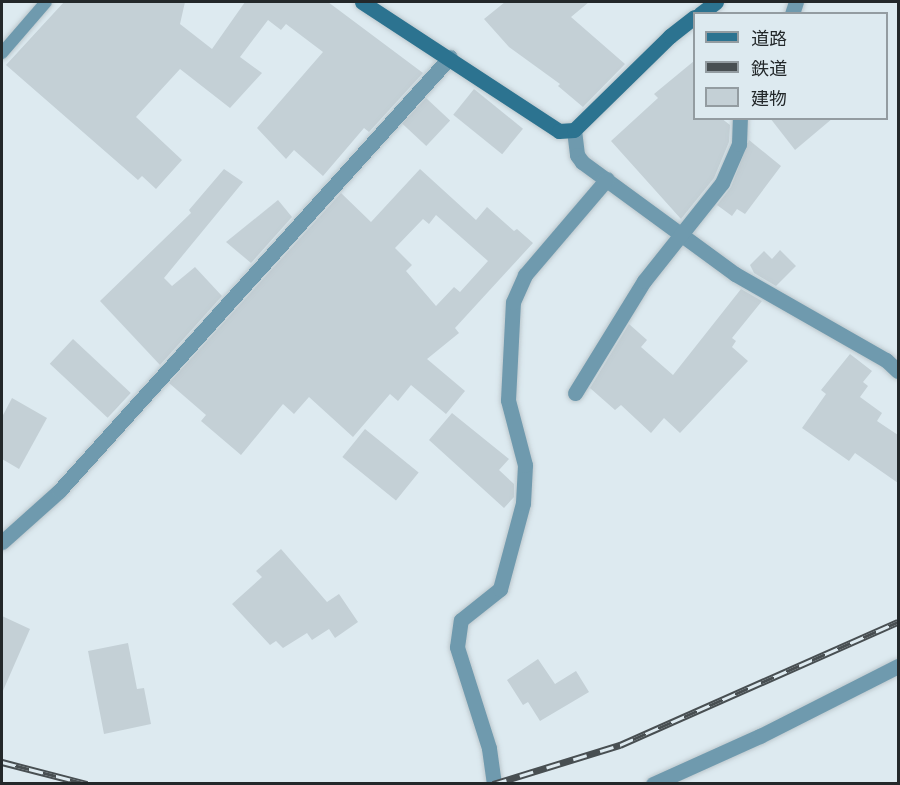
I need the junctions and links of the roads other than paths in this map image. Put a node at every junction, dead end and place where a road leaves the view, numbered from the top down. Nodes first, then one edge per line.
1 (46, 2) edge
2 (362, 2) edge
3 (716, 2) edge
4 (703, 12) edge
5 (693, 18) edge
6 (2, 53) edge
7 (450, 57) junction
8 (740, 120) edge
9 (574, 130) junction
10 (607, 179) junction
11 (681, 233) junction
12 (898, 371) edge
13 (576, 393) dead end
14 (2, 542) edge
15 (898, 666) edge
16 (494, 783) edge
17 (653, 783) edge

1 - 6 lane
2 - 7 street
3 - 4 street
5 - 9 street
7 - 9 street
7 - 14 street
8 - 11 street
9 - 10 street
10 - 11 street
10 - 16 street
11 - 12 street
11 - 13 street
15 - 17 street

